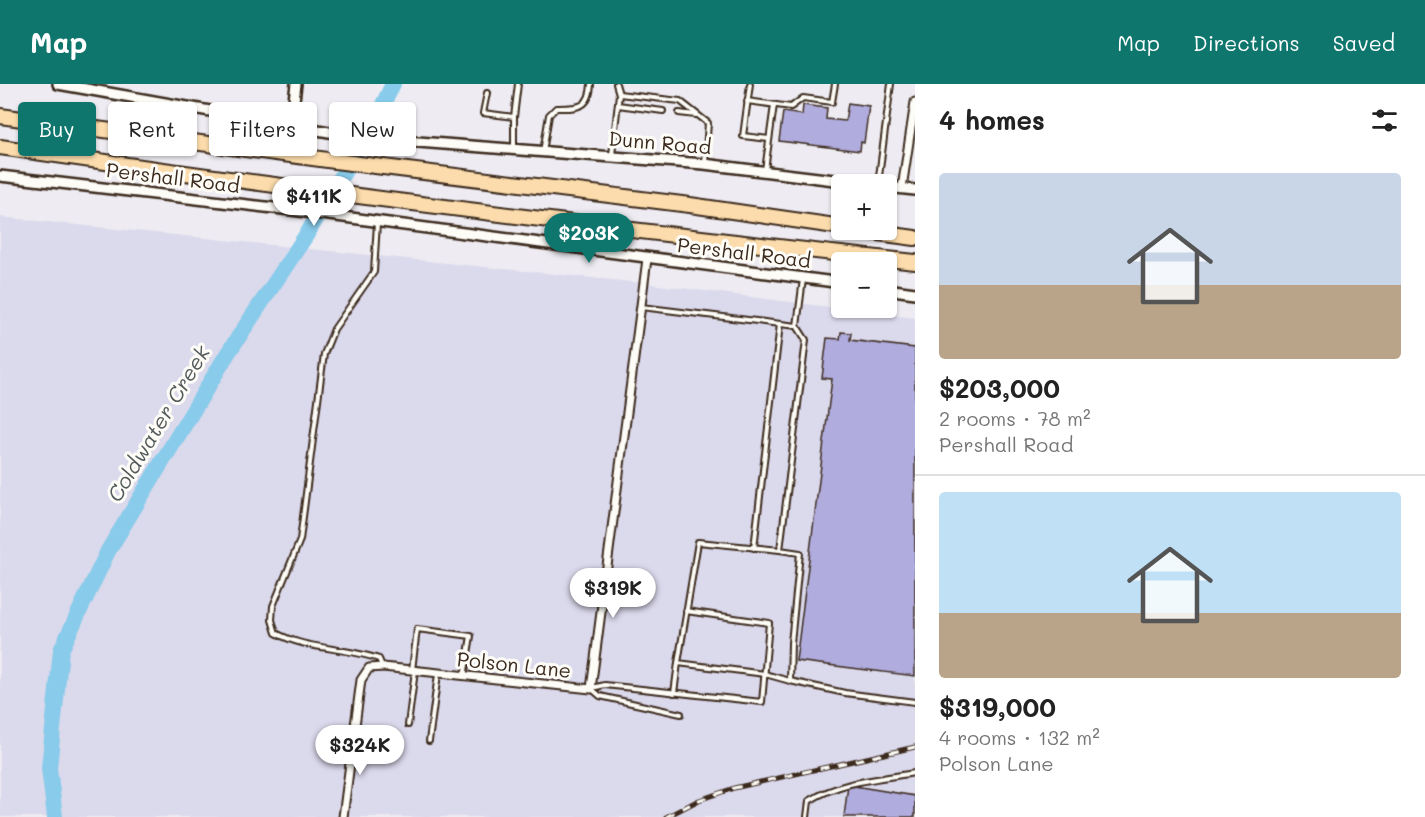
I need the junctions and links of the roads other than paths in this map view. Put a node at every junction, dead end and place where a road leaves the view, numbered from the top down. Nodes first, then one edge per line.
1 (58, 84) edge
2 (296, 84) edge
3 (518, 84) edge
4 (591, 84) edge
5 (616, 84) edge
6 (750, 84) edge
7 (835, 84) edge
8 (891, 84) edge
9 (487, 93) dead end
10 (619, 94) junction
11 (747, 101) junction
12 (294, 102) edge
13 (618, 105) junction
14 (774, 105) junction
15 (915, 107) edge
16 (209, 111) edge
17 (663, 111) dead end
18 (679, 113) dead end
19 (698, 115) junction
20 (0, 116) edge
21 (514, 117) junction
22 (317, 130) edge
23 (769, 139) junction
24 (0, 147) edge
25 (514, 150) junction
26 (543, 152) junction
27 (612, 156) junction
28 (704, 164) junction
29 (765, 172) junction
30 (879, 174) edge
31 (0, 176) edge
32 (831, 180) edge
33 (897, 188) edge
34 (902, 188) junction
35 (915, 190) edge
36 (377, 222) junction
37 (831, 225) edge
38 (897, 236) edge
39 (915, 238) edge
40 (647, 259) junction
41 (915, 262) edge
42 (803, 279) junction
43 (831, 283) edge
44 (897, 291) edge
45 (915, 293) edge
46 (641, 307) junction
47 (780, 324) junction
48 (797, 326) junction
49 (754, 548) junction
50 (780, 550) junction
51 (686, 610) junction
52 (678, 663) junction
53 (382, 667) junction
54 (413, 671) junction
55 (438, 674) junction
56 (765, 674) junction
57 (464, 677) junction
58 (790, 681) junction
59 (591, 689) junction
60 (674, 693) junction
61 (915, 702) edge
62 (681, 714) dead end
63 (408, 725) dead end
64 (429, 741) dead end
65 (915, 773) edge
66 (343, 817) edge
67 (807, 817) edge

1 - 16 street, Dunn Road
2 - 12 street
3 - 21 lane
4 - 26 lane
5 - 10 lane
6 - 11 lane
7 - 14 lane
8 - 30 lane
9 - 21 lane
10 - 13 lane
10 - 19 lane
11 - 14 lane
11 - 23 lane
13 - 17 lane
13 - 27 lane
14 - 23 lane
15 - 34 street
18 - 19 lane
19 - 28 lane
20 - 37 highway
21 - 25 lane
22 - 25 street, Dunn Road
23 - 29 lane
24 - 41 highway
25 - 26 street, Dunn Road
26 - 27 street, Dunn Road
27 - 28 street, Dunn Road
28 - 29 street, Dunn Road
29 - 32 street, Dunn Road
31 - 36 street, Pershall Road
33 - 34 street
34 - 35 street
36 - 40 street, Pershall Road
36 - 53 lane
38 - 39 highway
40 - 42 street, Pershall Road
40 - 46 street, Polson Lane
42 - 43 street, Pershall Road
42 - 48 lane
44 - 45 street
46 - 47 lane
46 - 59 street, Polson Lane
47 - 48 lane
47 - 49 lane
48 - 50 lane
49 - 50 lane
49 - 51 lane
50 - 58 lane
51 - 52 lane
51 - 56 lane
52 - 56 lane
52 - 60 lane
53 - 54 street, Polson Lane
53 - 66 street
54 - 55 street, Polson Lane
54 - 57 lane
54 - 63 lane
55 - 57 street, Polson Lane
55 - 64 lane
56 - 58 lane
56 - 60 lane
57 - 59 street, Polson Lane
58 - 61 lane
59 - 60 lane
59 - 62 lane
65 - 67 lane

